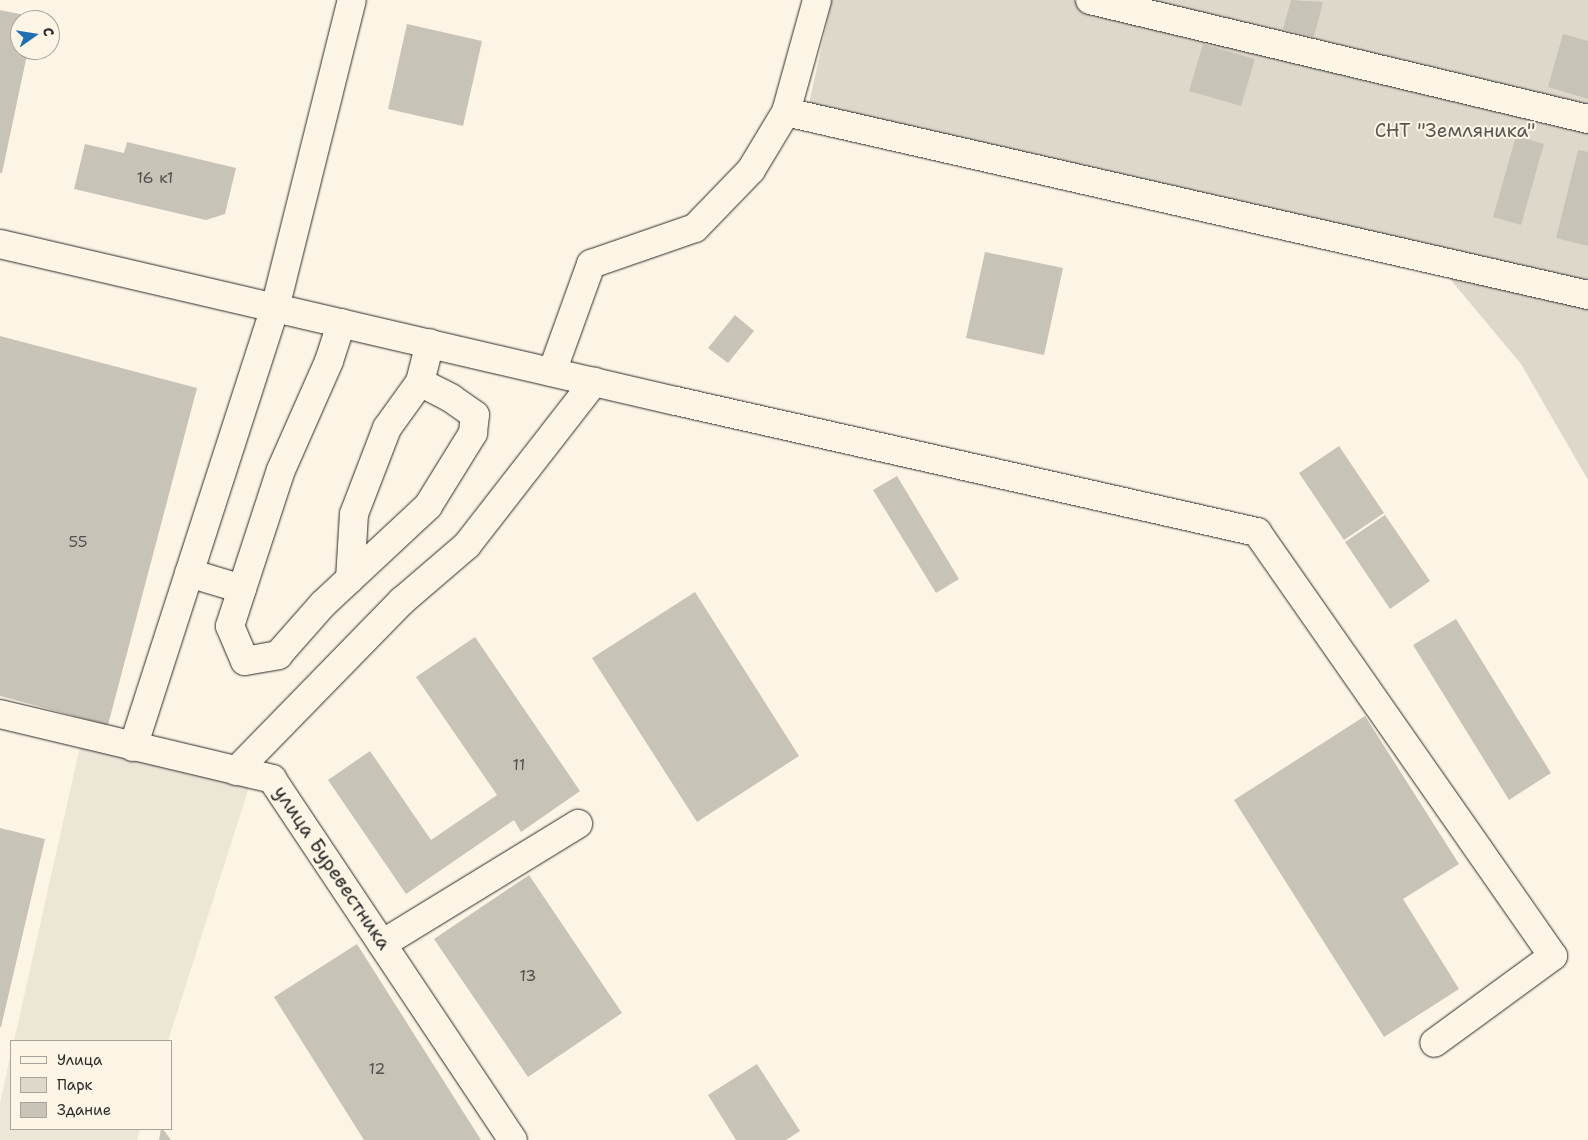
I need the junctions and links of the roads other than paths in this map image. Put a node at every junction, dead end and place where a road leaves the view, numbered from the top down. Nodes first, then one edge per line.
1 (352, 0) edge
2 (817, 0) edge
3 (1090, 0) edge
4 (786, 112) junction
5 (1588, 119) edge
6 (0, 244) edge
7 (1588, 295) edge
8 (275, 308) junction
9 (341, 323) junction
10 (430, 343) junction
11 (552, 372) junction
12 (420, 382) junction
13 (594, 382) junction
14 (189, 573) junction
15 (350, 579) junction
16 (242, 589) junction
17 (0, 714) edge
18 (133, 747) junction
19 (236, 770) junction
20 (578, 824) dead end
21 (382, 944) junction
22 (1434, 1043) dead end
23 (513, 1140) edge

1 - 8 street
2 - 4 street
3 - 5 street
4 - 7 street
4 - 11 street
6 - 8 street
8 - 9 street
8 - 14 street
9 - 10 street
9 - 16 street
10 - 11 street
10 - 12 street
11 - 13 street
12 - 15 street
12 - 15 street
13 - 19 street
13 - 22 street
14 - 16 street
14 - 18 street
15 - 16 street
17 - 18 street, улица Буревестника
18 - 19 street, улица Буревестника
19 - 21 street, улица Буревестника
20 - 21 street
21 - 23 street, улица Буревестника

